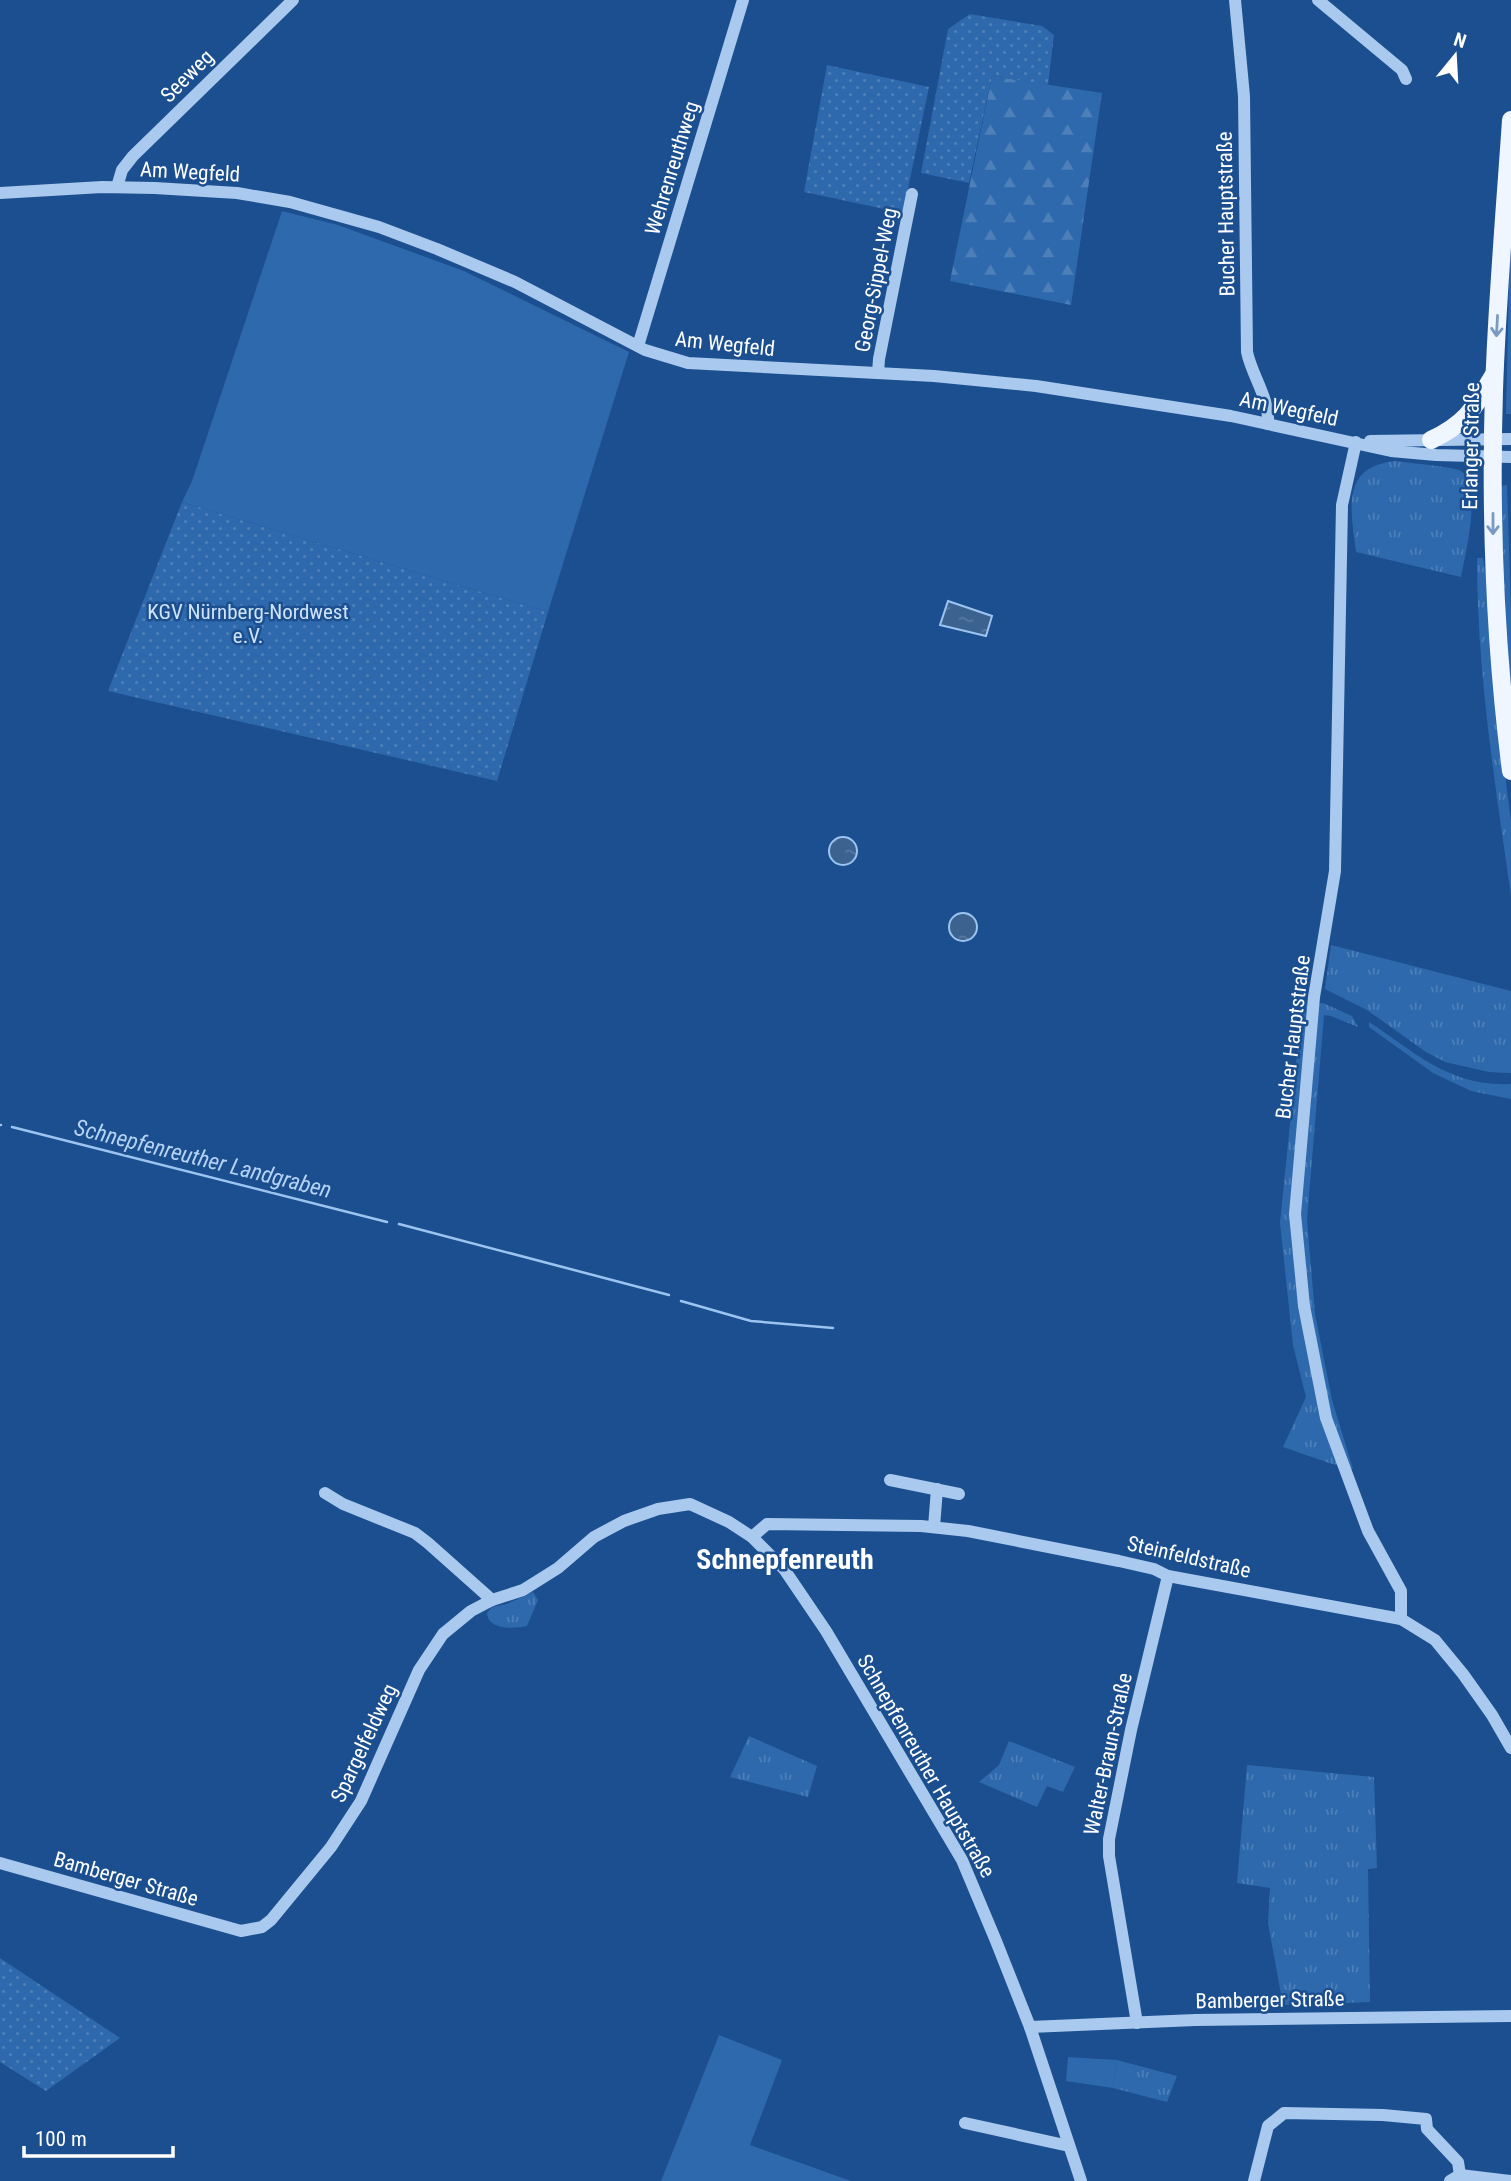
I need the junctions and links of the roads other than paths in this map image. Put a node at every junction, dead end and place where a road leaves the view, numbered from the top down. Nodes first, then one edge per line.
1 (293, 0) edge
2 (743, 0) edge
3 (1236, 0) edge
4 (1318, 0) edge
5 (1406, 79) dead end
6 (1511, 120) edge
7 (117, 187) junction
8 (0, 193) edge
9 (912, 194) dead end
10 (638, 346) junction
11 (878, 373) junction
12 (1495, 373) junction
13 (1268, 424) junction
14 (1432, 439) junction
15 (1356, 442) junction
16 (1502, 447) edge
17 (1511, 771) edge
18 (890, 1480) dead end
19 (937, 1489) junction
20 (325, 1493) dead end
21 (959, 1493) dead end
22 (690, 1504) joint
23 (934, 1527) junction
24 (752, 1537) junction
25 (1168, 1576) junction
26 (492, 1600) junction
27 (1401, 1619) junction
28 (1511, 1748) edge
29 (0, 1863) edge
30 (241, 1931) joint
31 (1511, 2016) edge
32 (1137, 2023) junction
33 (1030, 2027) junction
34 (965, 2123) dead end
35 (1069, 2146) junction
36 (1455, 2178) edge
37 (1081, 2181) edge
38 (1254, 2181) edge
39 (1510, 2181) edge

1 - 7 street, Seeweg
2 - 10 street, Wehrenreuthweg
3 - 13 street, Bucher Hauptstraße
4 - 5 street
6 -> 12 main road, Erlanger Straße
7 - 8 street, Am Wegfeld
7 - 10 street, Am Wegfeld
9 - 11 street, Georg-Sippel-Weg
10 - 11 street, Am Wegfeld
11 - 13 street, Am Wegfeld
12 - 14 main road
12 - 16 main road, Erlanger Straße
13 - 15 street, Am Wegfeld
14 - 15 street, Am Wegfeld
14 - 16 street, Am Wegfeld
15 - 16 street, Am Wegfeld
15 - 27 street, Bucher Hauptstraße
16 -> 17 main road, Erlanger Straße
18 - 19 street
19 - 21 street
19 - 23 street
20 - 26 street
22 - 24 street, Schnepfenreuther Hauptstraße
22 - 26 street, Spargelfeldweg
23 - 24 street, Steinfeldstraße
23 - 25 street, Steinfeldstraße
24 - 33 street, Schnepfenreuther Hauptstraße
25 - 27 street, Steinfeldstraße
25 - 32 street, Walter-Braun-Straße
26 - 30 street, Spargelfeldweg
27 - 28 street, Steinfeldstraße
29 - 30 street, Bamberger Straße
31 - 32 street, Bamberger Straße
32 - 33 street, Bamberger Straße
33 - 35 street, Schnepfenreuther Hauptstraße
34 - 35 street
35 - 37 street, Schnepfenreuther Hauptstraße
36 - 38 street
36 - 39 street

